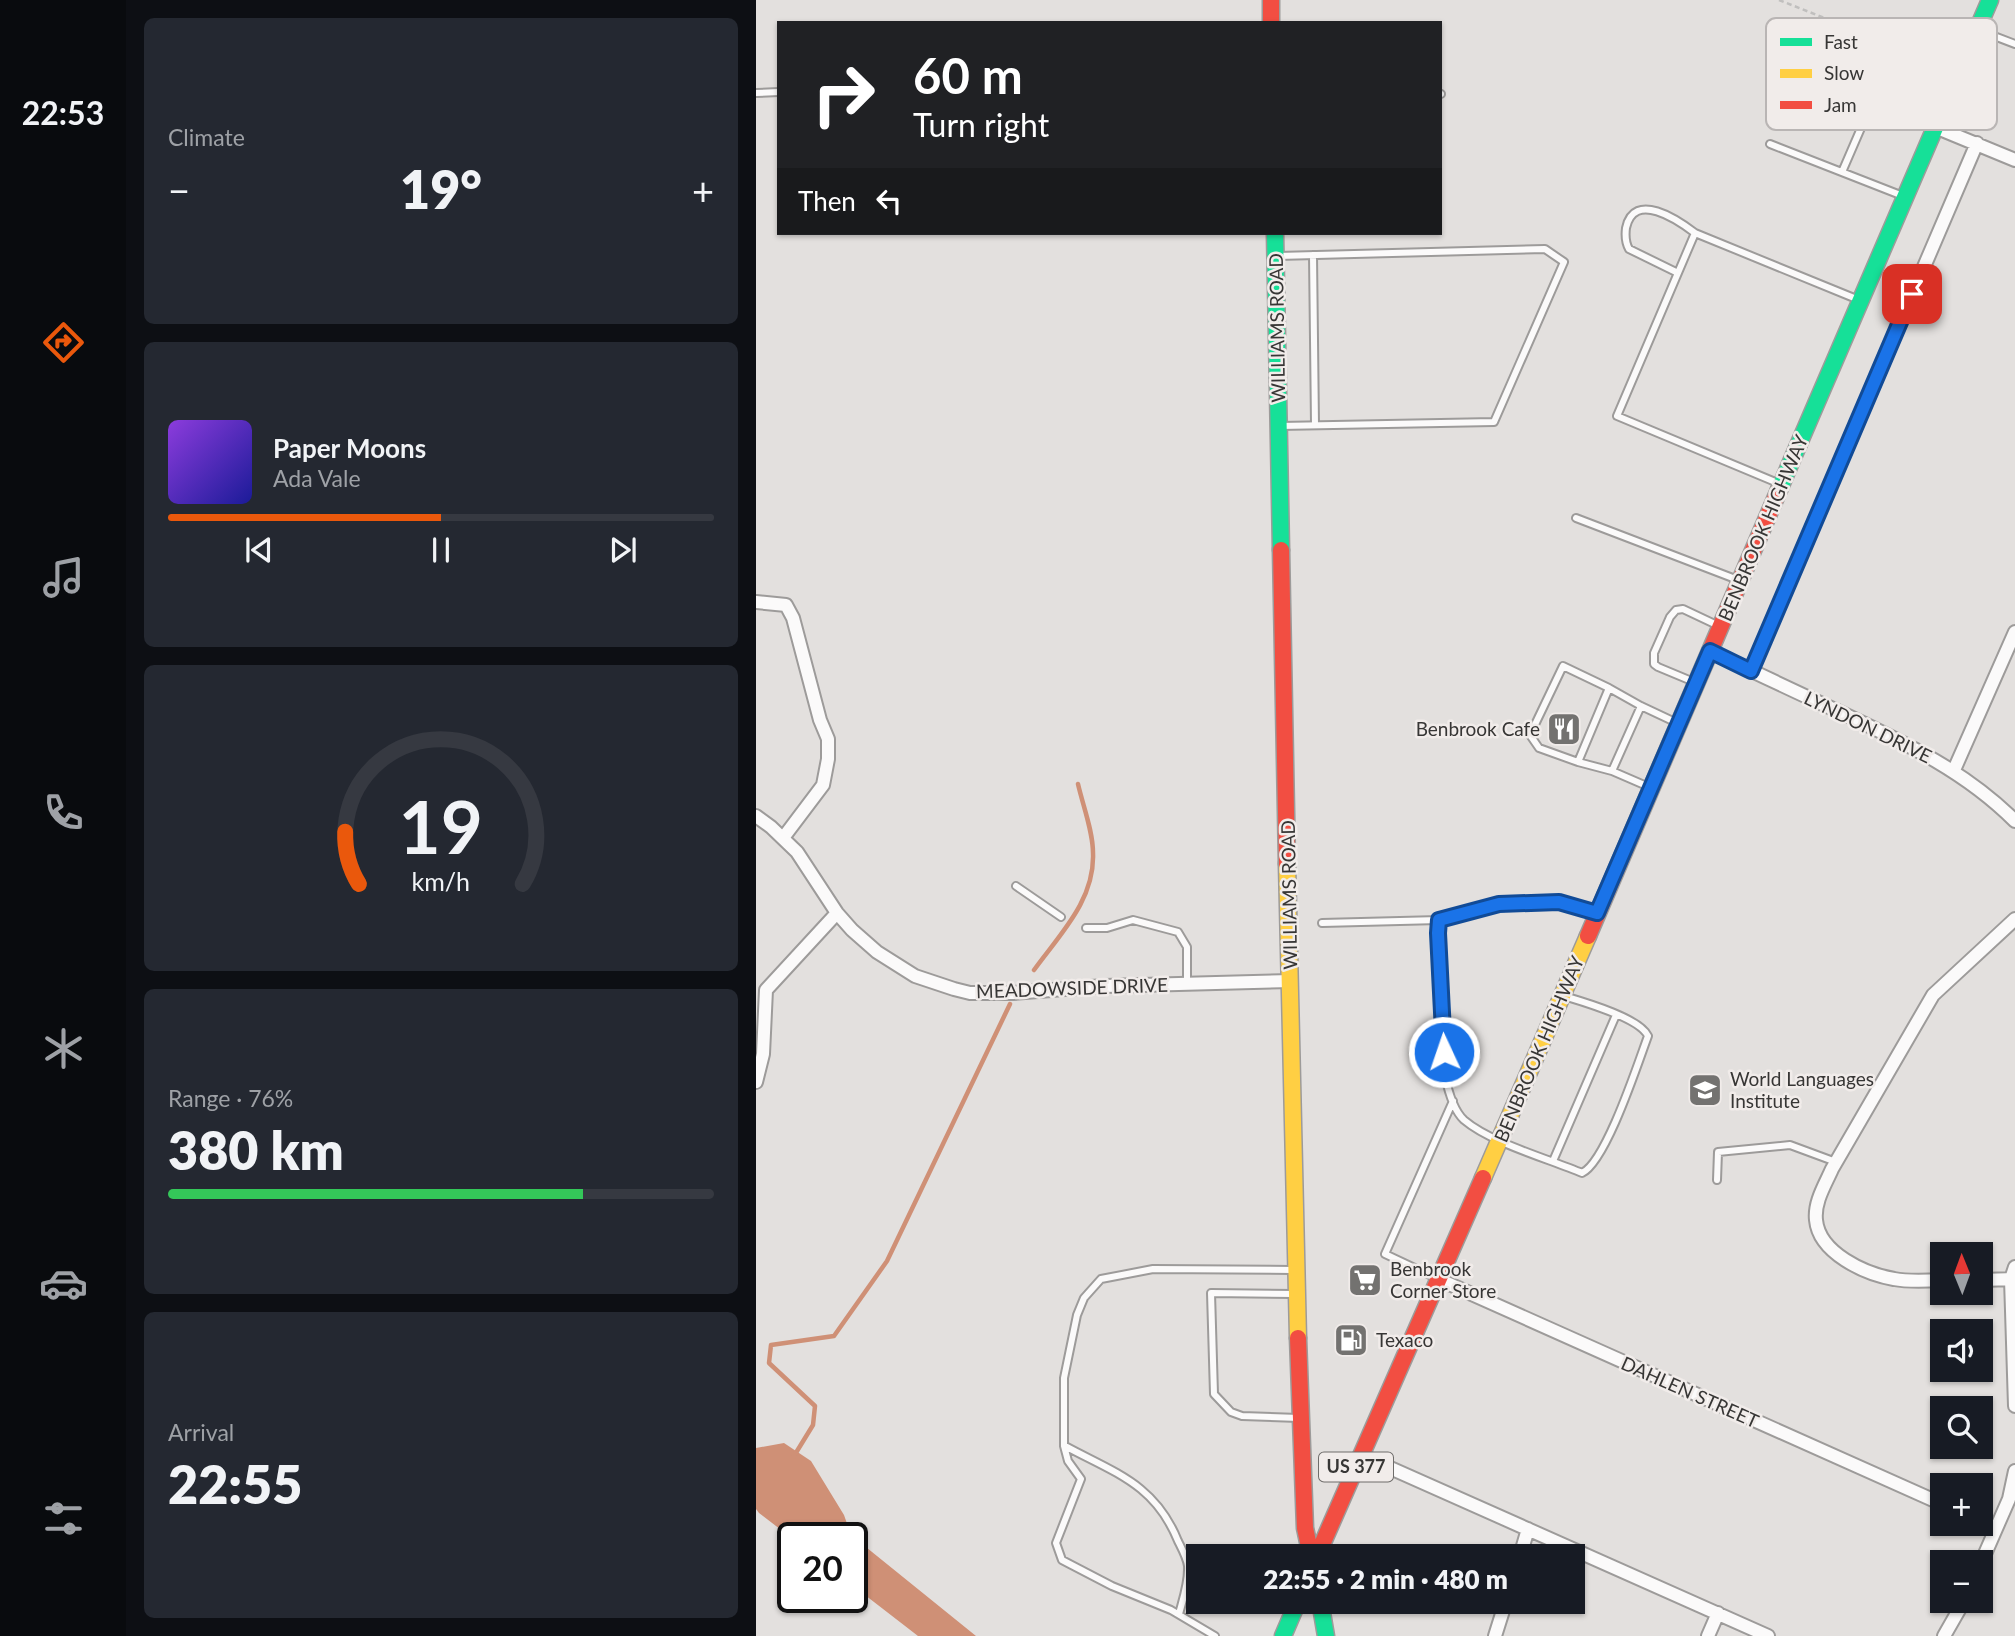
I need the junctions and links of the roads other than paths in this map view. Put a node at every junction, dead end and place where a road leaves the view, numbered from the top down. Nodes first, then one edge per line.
1 (1271, 0) edge
2 (1990, 0) edge
3 (1982, 18) edge
4 (1271, 21) edge
5 (1997, 37) edge
6 (2015, 44) edge
7 (777, 92) edge
8 (756, 93) edge
9 (1860, 130) edge
10 (1934, 130) edge
11 (1943, 130) edge
12 (1977, 143) junction
13 (1770, 144) dead end
14 (2015, 160) edge
15 (1842, 172) junction
16 (1905, 197) junction
17 (1695, 233) junction
18 (1275, 235) edge
19 (1313, 255) junction
20 (1276, 256) junction
21 (1678, 272) junction
22 (1860, 301) junction
23 (1315, 425) junction
24 (1279, 426) junction
25 (1781, 485) junction
26 (1576, 518) dead end
27 (1740, 581) junction
28 (756, 602) edge
29 (1720, 627) junction
30 (2015, 632) edge
31 (1710, 651) junction
32 (1751, 671) junction
33 (1696, 683) junction
34 (1609, 688) junction
35 (1641, 706) junction
36 (1679, 723) junction
37 (1578, 762) junction
38 (1954, 770) junction
39 (1612, 771) junction
40 (1651, 788) junction
41 (756, 816) edge
42 (2015, 821) edge
43 (783, 838) junction
44 (1016, 886) dead end
45 (837, 913) junction
46 (1597, 913) junction
47 (1060, 916) dead end
48 (2015, 919) edge
49 (1439, 920) junction
50 (1322, 923) dead end
51 (1086, 928) dead end
52 (1291, 981) junction
53 (1187, 984) junction
54 (1562, 995) junction
55 (1616, 1015) junction
56 (756, 1082) edge
57 (1453, 1100) junction
58 (1502, 1141) junction
59 (1553, 1161) junction
60 (1836, 1162) junction
61 (1717, 1180) dead end
62 (1295, 1270) junction
63 (2014, 1275) edge
64 (1993, 1278) edge
65 (1438, 1279) junction
66 (1930, 1280) edge
67 (1296, 1294) junction
68 (2015, 1406) edge
69 (1299, 1418) junction
70 (1064, 1446) junction
71 (1362, 1455) junction
72 (2015, 1471) edge
73 (1930, 1499) edge
74 (1993, 1527) edge
75 (1996, 1528) junction
76 (1528, 1529) junction
77 (1308, 1544) edge
78 (1322, 1544) edge
79 (1524, 1544) edge
80 (1987, 1550) edge
81 (1957, 1613) edge
82 (1179, 1614) junction
83 (1292, 1614) edge
84 (1322, 1614) edge
85 (1502, 1614) edge
86 (1718, 1614) junction
87 (1215, 1636) edge
88 (1283, 1636) edge
89 (1326, 1636) edge
90 (1496, 1636) edge
91 (1709, 1636) edge
92 (1768, 1636) edge
93 (1944, 1636) edge

1 - 4 main road
2 - 3 main road, BENBROOK HIGHWAY / US 377
5 - 6 lane
7 - 8 lane
9 - 15 lane
10 - 16 main road, BENBROOK HIGHWAY / US 377
11 - 12 street
12 - 14 street
12 - 32 street
13 - 15 lane
15 - 16 lane
16 - 22 main road, BENBROOK HIGHWAY / US 377
17 - 21 lane
17 - 21 lane
17 - 22 lane
18 - 20 main road, WILLIAMS ROAD
19 - 20 lane
19 - 23 lane
19 - 23 lane
20 - 24 main road, WILLIAMS ROAD
21 - 25 lane
22 - 25 main road, BENBROOK HIGHWAY / US 377
23 - 24 lane
24 - 52 main road, WILLIAMS ROAD
25 - 27 main road, BENBROOK HIGHWAY / US 377
26 - 27 lane
27 - 29 main road, BENBROOK HIGHWAY / US 377
28 - 43 street
29 - 31 main road, BENBROOK HIGHWAY / US 377
29 - 33 lane
30 - 38 street
31 - 32 street, LYNDON DRIVE
31 - 33 main road, BENBROOK HIGHWAY / US 377
32 - 38 street, LYNDON DRIVE
33 - 36 main road, BENBROOK HIGHWAY / US 377
34 - 35 lane
34 - 37 lane
34 - 37 lane
35 - 36 lane
35 - 39 lane
36 - 40 main road, BENBROOK HIGHWAY / US 377
37 - 39 lane
38 - 42 street, LYNDON DRIVE
39 - 40 lane
40 - 46 main road, BENBROOK HIGHWAY / US 377
41 - 43 street, MEADOWSIDE DRIVE
43 - 45 street, MEADOWSIDE DRIVE
44 - 47 lane
45 - 53 street, MEADOWSIDE DRIVE
45 - 56 street
46 - 49 lane
46 - 54 main road, BENBROOK HIGHWAY / US 377
48 - 60 street
49 - 50 lane
49 - 57 lane
51 - 53 lane
52 - 53 street, MEADOWSIDE DRIVE
52 - 62 main road, WILLIAMS ROAD
54 - 55 lane
54 - 58 main road, BENBROOK HIGHWAY / US 377
55 - 59 lane
55 - 59 lane
57 - 58 lane
57 - 65 lane
58 - 59 lane
58 - 65 main road, BENBROOK HIGHWAY / US 377
60 - 61 lane
60 - 66 street
62 - 67 main road, WILLIAMS ROAD
62 - 70 lane
63 - 64 street
63 - 68 street
65 - 71 main road, BENBROOK HIGHWAY / US 377
65 - 73 street, DAHLEN STREET
67 - 69 main road, WILLIAMS ROAD
67 - 69 lane
69 - 77 main road, WILLIAMS ROAD
70 - 82 lane
70 - 82 lane
71 - 76 street
71 - 78 main road, BENBROOK HIGHWAY / US 377
72 - 75 street
74 - 75 street
75 - 80 street
76 - 79 street
76 - 86 street
81 - 93 street
82 - 87 lane
83 - 88 main road
84 - 89 main road
85 - 90 street
86 - 91 street
86 - 92 street

